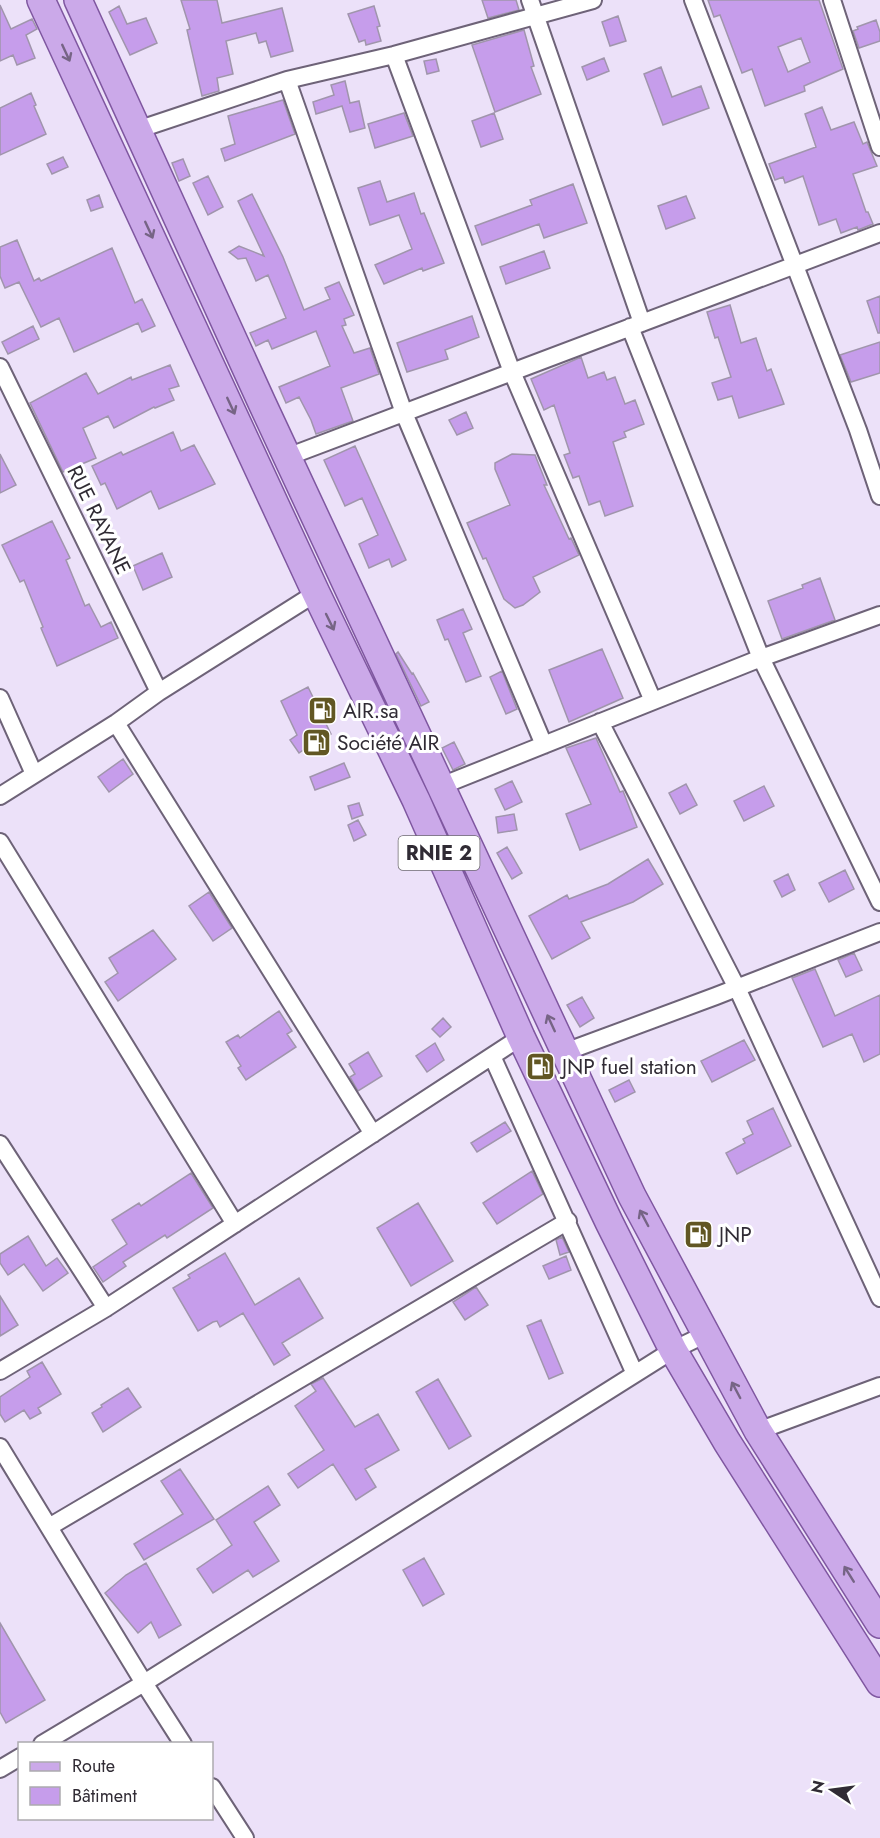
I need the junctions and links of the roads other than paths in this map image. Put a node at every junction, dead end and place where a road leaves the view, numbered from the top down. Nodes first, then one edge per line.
1 (41, 0) edge
2 (78, 0) edge
3 (530, 0) edge
4 (593, 0) edge
5 (693, 0) edge
6 (832, 0) edge
7 (536, 16) junction
8 (394, 54) junction
9 (287, 80) junction
10 (137, 130) junction
11 (880, 147) edge
12 (880, 233) edge
13 (795, 265) junction
14 (636, 325) junction
15 (0, 367) edge
16 (512, 372) junction
17 (404, 413) junction
18 (287, 457) junction
19 (880, 496) edge
20 (316, 592) junction
21 (880, 615) edge
22 (761, 658) junction
23 (159, 692) junction
24 (0, 698) edge
25 (653, 701) junction
26 (600, 722) junction
27 (116, 723) junction
28 (544, 745) junction
29 (34, 774) junction
30 (441, 786) junction
31 (0, 796) edge
32 (0, 842) edge
33 (880, 902) edge
34 (880, 932) edge
35 (736, 988) junction
36 (521, 1037) junction
37 (565, 1052) junction
38 (492, 1056) junction
39 (373, 1134) junction
40 (0, 1144) edge
41 (568, 1221) junction
42 (235, 1224) junction
43 (880, 1298) edge
44 (106, 1308) junction
45 (706, 1334) junction
46 (673, 1350) junction
47 (0, 1371) edge
48 (635, 1374) junction
49 (880, 1386) edge
50 (758, 1431) junction
51 (0, 1447) edge
52 (49, 1527) junction
53 (880, 1624) edge
54 (144, 1683) junction
55 (880, 1683) edge
56 (44, 1742) edge
57 (182, 1742) edge
58 (18, 1758) edge
59 (0, 1769) edge
60 (213, 1789) edge
61 (245, 1838) edge

1 -> 20 main road, RNIE 2
2 - 10 main road, RNIE 2
3 - 7 street
4 - 7 street
5 - 13 street
6 - 11 street
7 - 8 street
7 - 14 street
8 - 9 street
8 - 16 street
9 - 10 street
9 - 17 street
10 - 18 main road, RNIE 2
12 - 13 street
13 - 14 street
13 - 19 street
14 - 16 street
14 - 22 street
15 - 23 street, RUE RAYANE
16 - 17 street
16 - 25 street
17 - 18 street
17 - 28 street
18 - 30 main road, RNIE 2
20 - 23 street
20 -> 36 main road, RNIE 2
21 - 22 street
22 - 25 street
22 - 33 street
23 - 27 street
24 - 29 street
25 - 26 street
26 - 28 street
26 - 35 street
27 - 29 street
27 - 39 street
28 - 30 street
29 - 31 street
37 -> 30 main road, RNIE 2
32 - 42 street
34 - 35 street
35 - 37 street
35 - 43 street
36 - 38 street
36 - 46 main road, RNIE 2
45 -> 37 main road, RNIE 2
38 - 39 street
38 - 41 street
39 - 42 street
40 - 44 street
41 - 48 street
41 - 52 street
42 - 44 street
44 - 47 street
45 - 46 street
50 -> 45 main road, RNIE 2
46 - 48 street
46 - 55 main road, RNIE 2
48 - 54 street
49 - 50 street
53 -> 50 main road, RNIE 2
51 - 52 street
52 - 54 street
54 - 56 street
54 - 57 street
58 - 59 street
60 - 61 street

